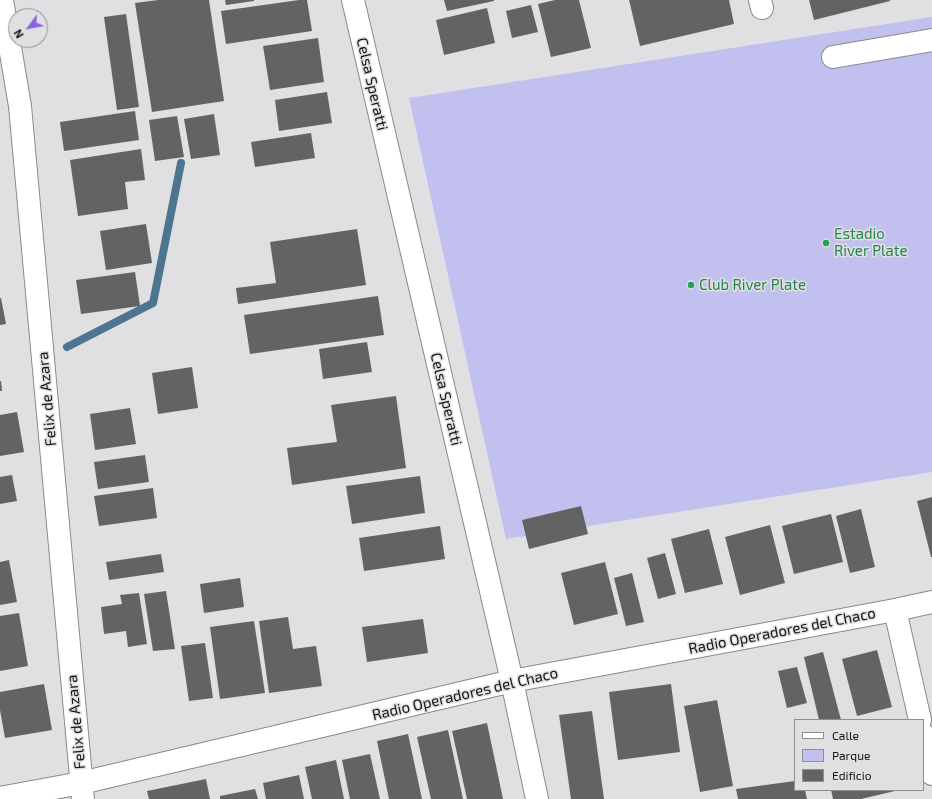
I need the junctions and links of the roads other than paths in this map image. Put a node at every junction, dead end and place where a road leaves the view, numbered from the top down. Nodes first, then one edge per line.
1 (2, 0) edge
2 (353, 0) edge
3 (932, 40) edge
4 (834, 57) dead end
5 (932, 602) edge
6 (895, 610) junction
7 (512, 681) junction
8 (920, 719) edge
9 (924, 738) edge
10 (932, 774) edge
11 (82, 791) edge
12 (0, 798) edge
13 (537, 799) edge

1 - 11 street, Felix de Azara
2 - 7 street, Celsa Speratti
3 - 4 street
5 - 6 street, Radio Operadores del Chaco
6 - 7 street, Radio Operadores del Chaco
6 - 8 street
7 - 11 street, Radio Operadores del Chaco
7 - 13 street, Celsa Speratti
9 - 10 street
11 - 12 street, Radio Operadores del Chaco

